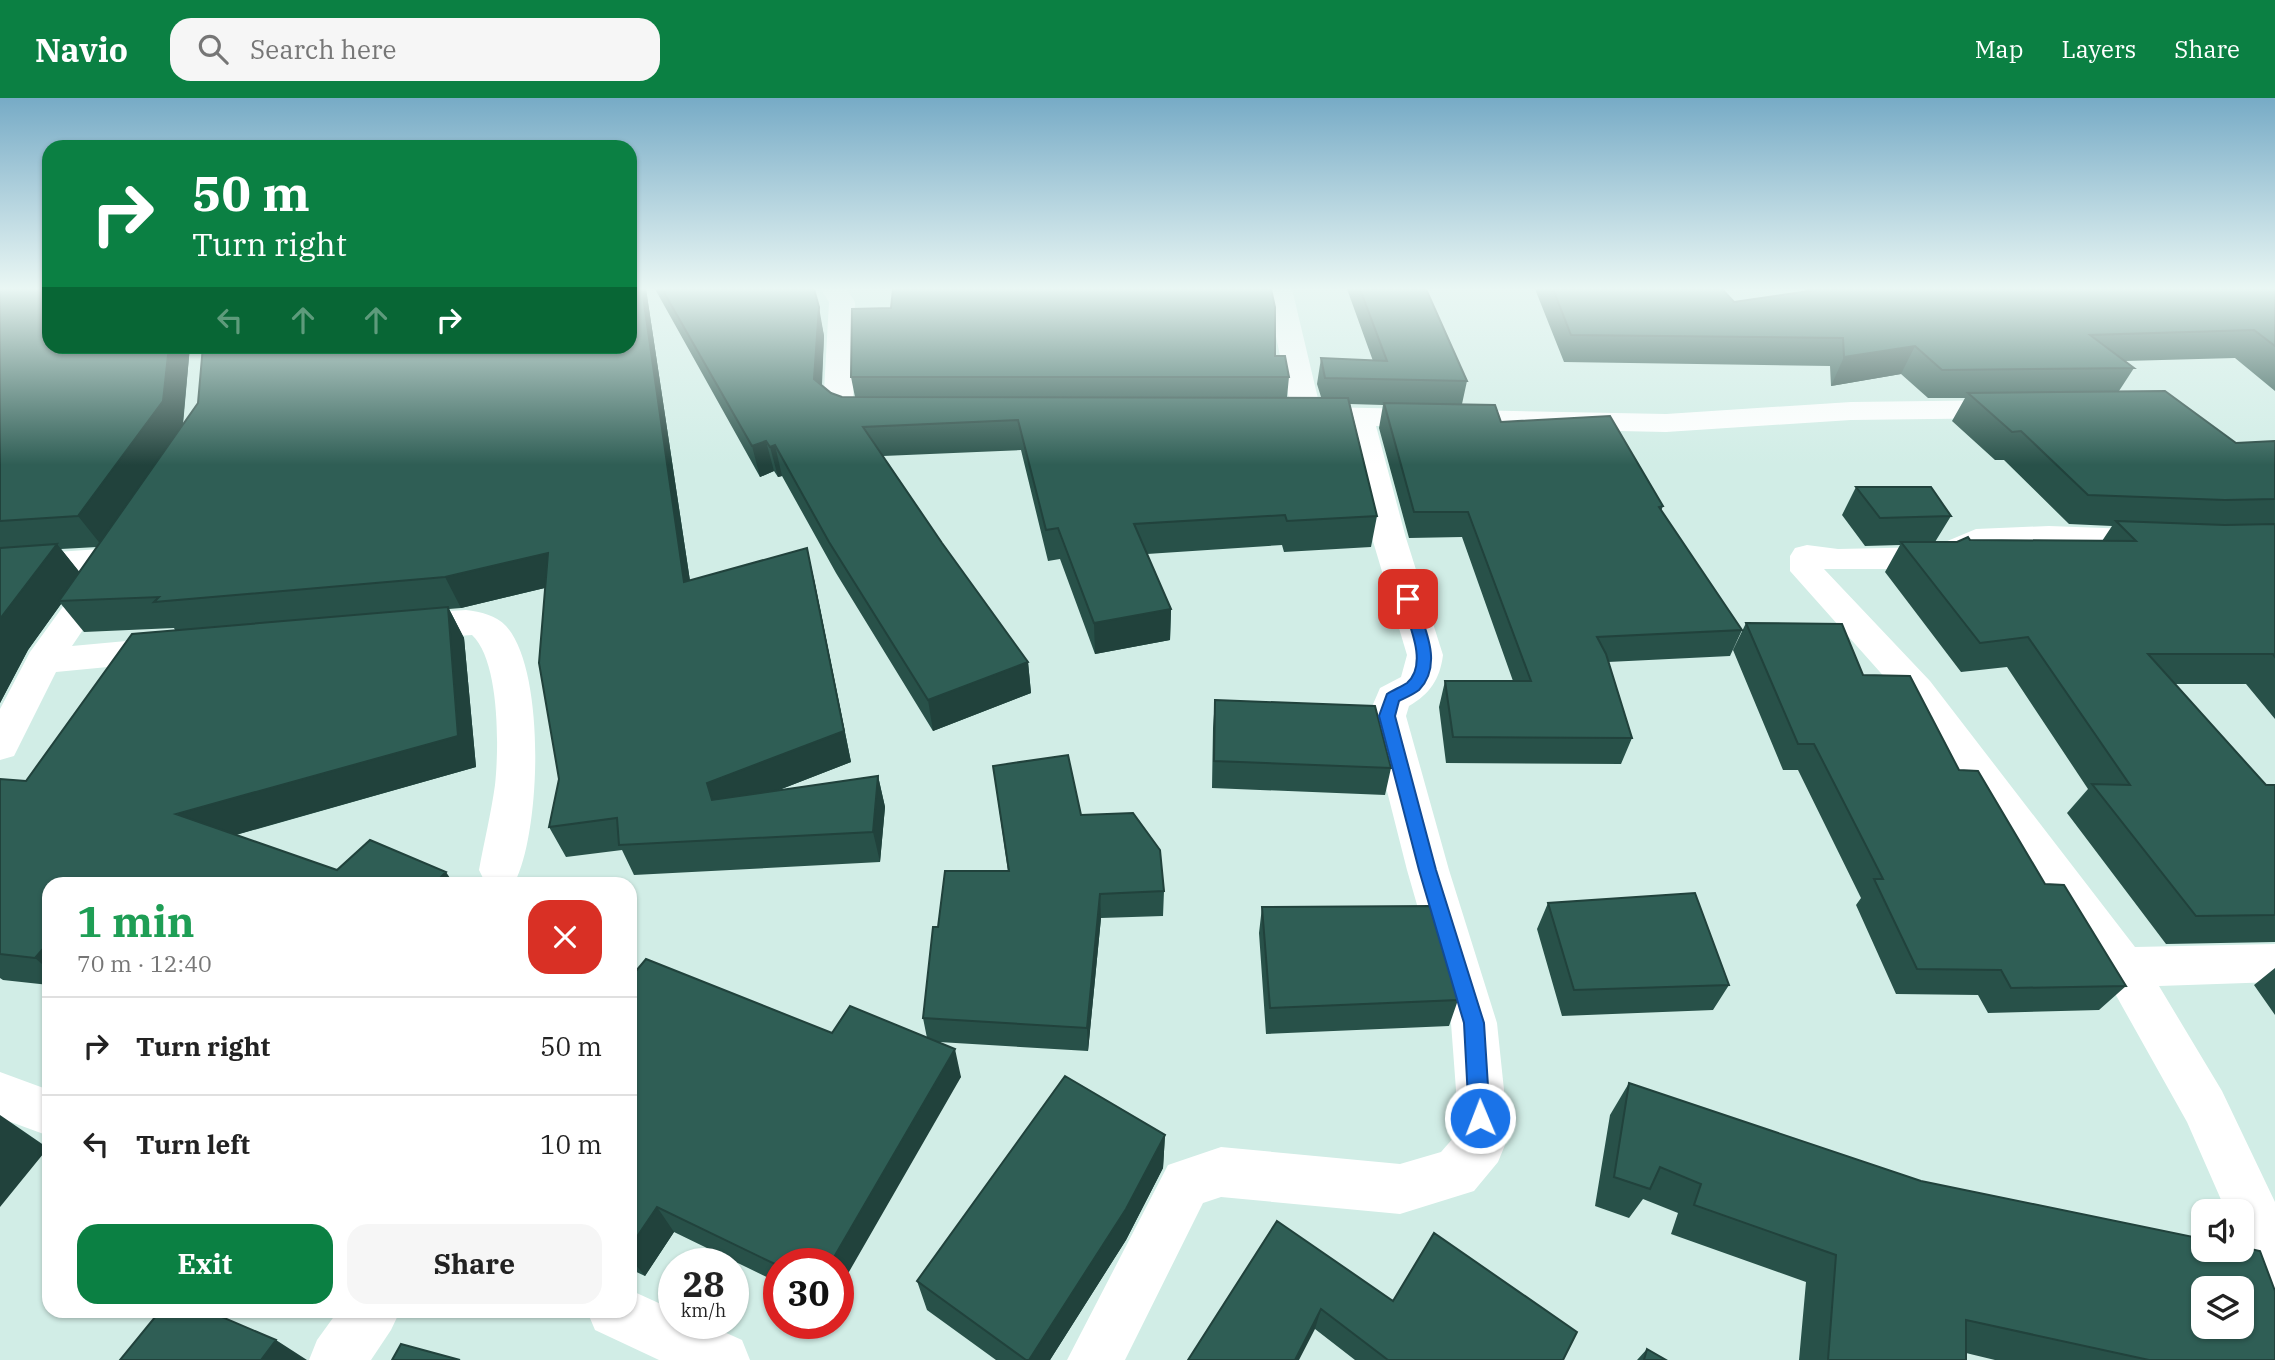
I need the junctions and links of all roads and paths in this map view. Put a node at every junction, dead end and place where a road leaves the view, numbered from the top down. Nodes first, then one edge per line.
1 (840, 348) edge
2 (1286, 348) edge
3 (2031, 409) edge
4 (904, 415) edge
5 (1359, 417) junction
6 (2188, 541) edge
7 (0, 567) edge
8 (376, 630) edge
9 (209, 645) edge
10 (43, 661) junction
11 (0, 746) edge
12 (500, 870) dead end
13 (2275, 963) edge
14 (2124, 967) junction
15 (0, 1095) edge
16 (42, 1110) edge
17 (2275, 1286) edge
18 (367, 1318) edge
19 (629, 1318) edge
20 (337, 1360) edge
21 (722, 1360) edge
22 (1095, 1360) edge

1 - 4 street
2 - 5 street
3 - 5 street
5 - 22 street
6 - 14 street
7 - 10 street
8 - 12 street
9 - 10 street
10 - 11 street
13 - 14 street
14 - 17 street
15 - 16 street
18 - 20 street
19 - 21 street

